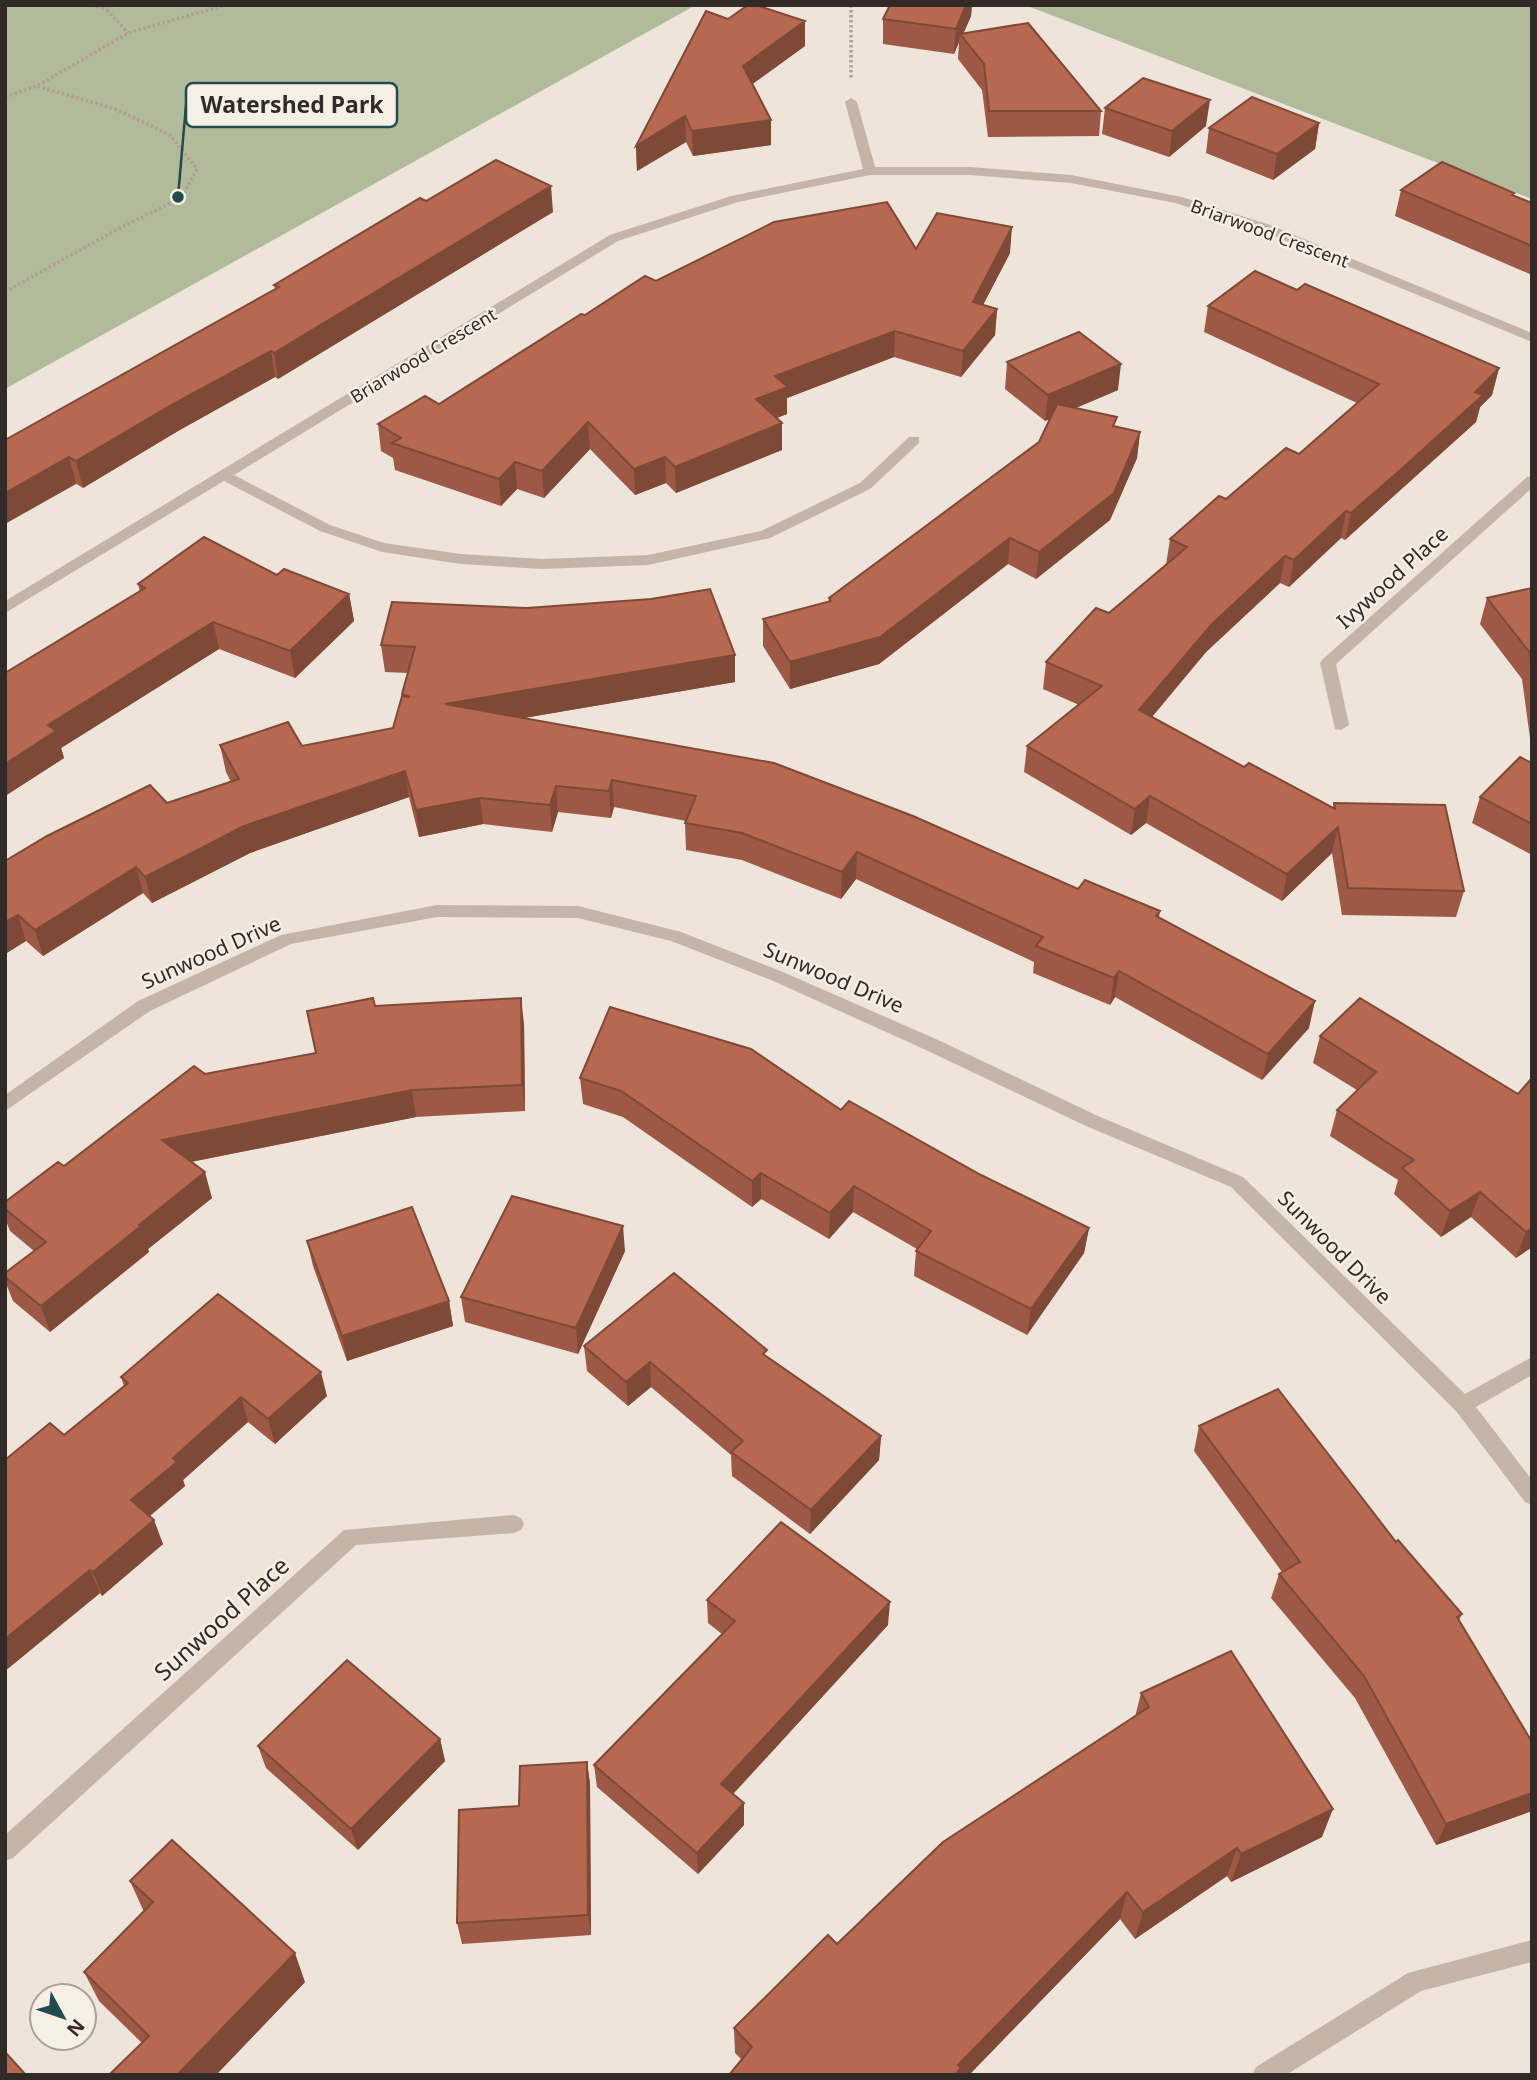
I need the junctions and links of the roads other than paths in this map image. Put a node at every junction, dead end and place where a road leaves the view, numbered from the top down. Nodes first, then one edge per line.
1 (851, 102) dead end
2 (870, 171) junction
3 (1532, 338) edge
4 (914, 440) dead end
5 (225, 476) junction
6 (1532, 480) edge
7 (5, 608) edge
8 (1341, 725) dead end
9 (9, 1095) edge
10 (1532, 1365) edge
11 (1463, 1405) junction
12 (1532, 1496) edge
13 (514, 1524) dead end
14 (5, 1850) edge
15 (1532, 1951) edge
16 (1264, 2075) edge

1 - 2 street
2 - 3 street, Briarwood Crescent
2 - 5 street, Briarwood Crescent
4 - 5 street
5 - 7 street, Briarwood Crescent
6 - 8 street, Ivywood Place
9 - 11 street, Sunwood Drive
10 - 11 street
11 - 12 street, Sunwood Drive
13 - 14 street, Sunwood Place
15 - 16 street

